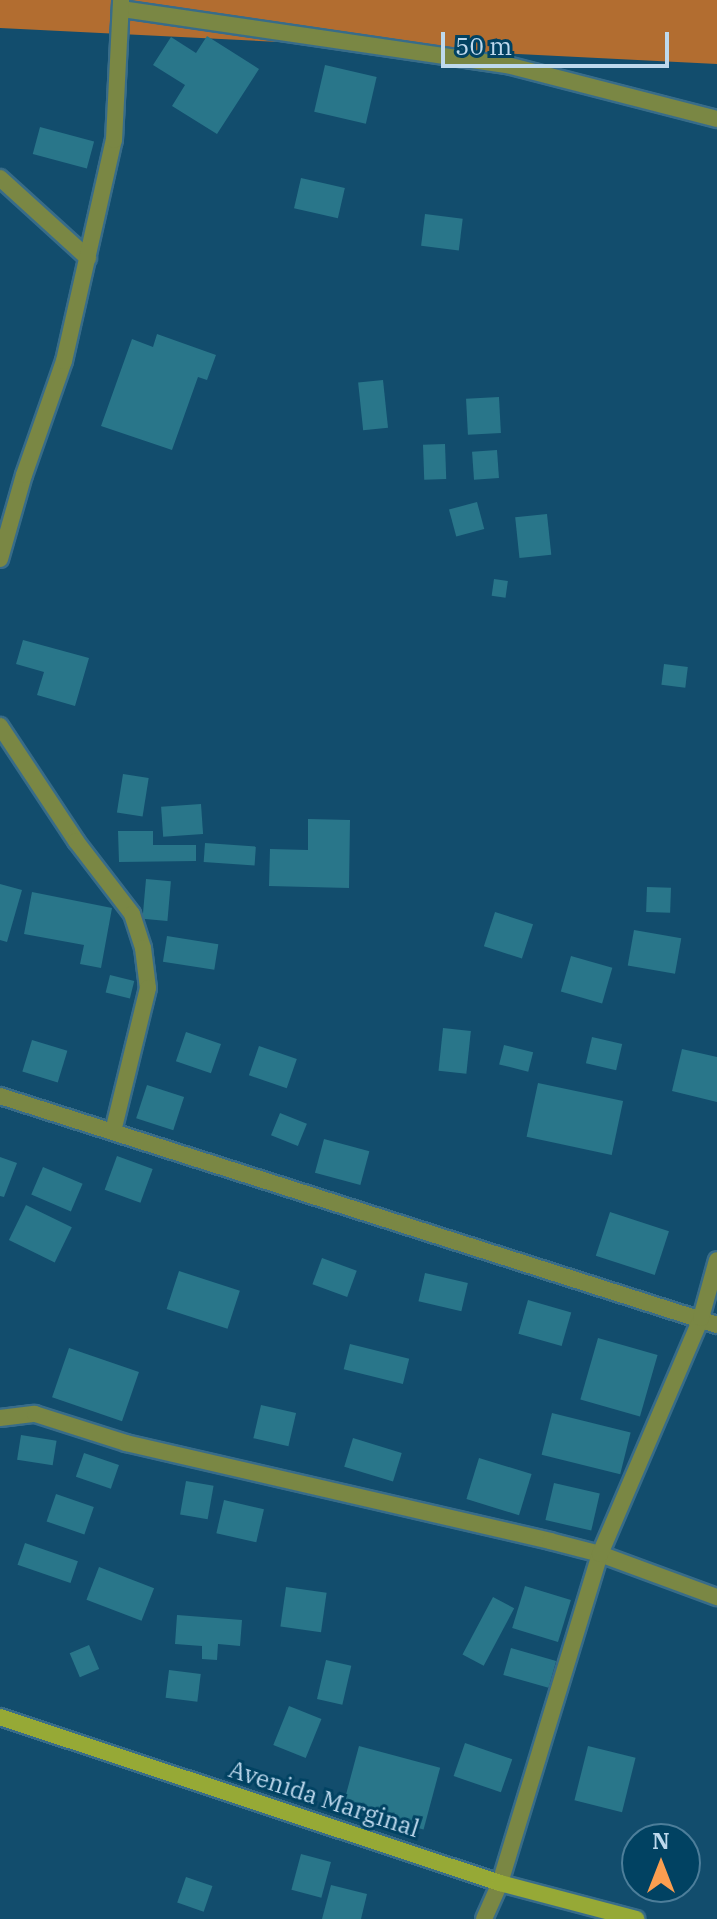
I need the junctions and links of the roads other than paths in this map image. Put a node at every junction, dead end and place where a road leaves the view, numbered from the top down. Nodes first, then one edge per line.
1 (122, 4) edge
2 (717, 119) edge
3 (0, 178) edge
4 (88, 258) junction
5 (0, 559) edge
6 (0, 726) edge
7 (0, 1096) edge
8 (113, 1132) junction
9 (717, 1260) edge
10 (701, 1318) junction
11 (717, 1325) edge
12 (0, 1418) edge
13 (600, 1554) junction
14 (717, 1597) edge
15 (0, 1717) edge
16 (500, 1883) junction
17 (484, 1919) edge
18 (636, 1919) edge

1 - 2 street
1 - 4 street
3 - 4 street
4 - 5 street
6 - 8 street
7 - 8 street
8 - 10 street
9 - 10 street
10 - 11 street
10 - 13 street
12 - 13 street
13 - 14 street
13 - 16 street
15 - 16 street, Avenida Marginal
16 - 17 street
16 - 18 street, Avenida Marginal

